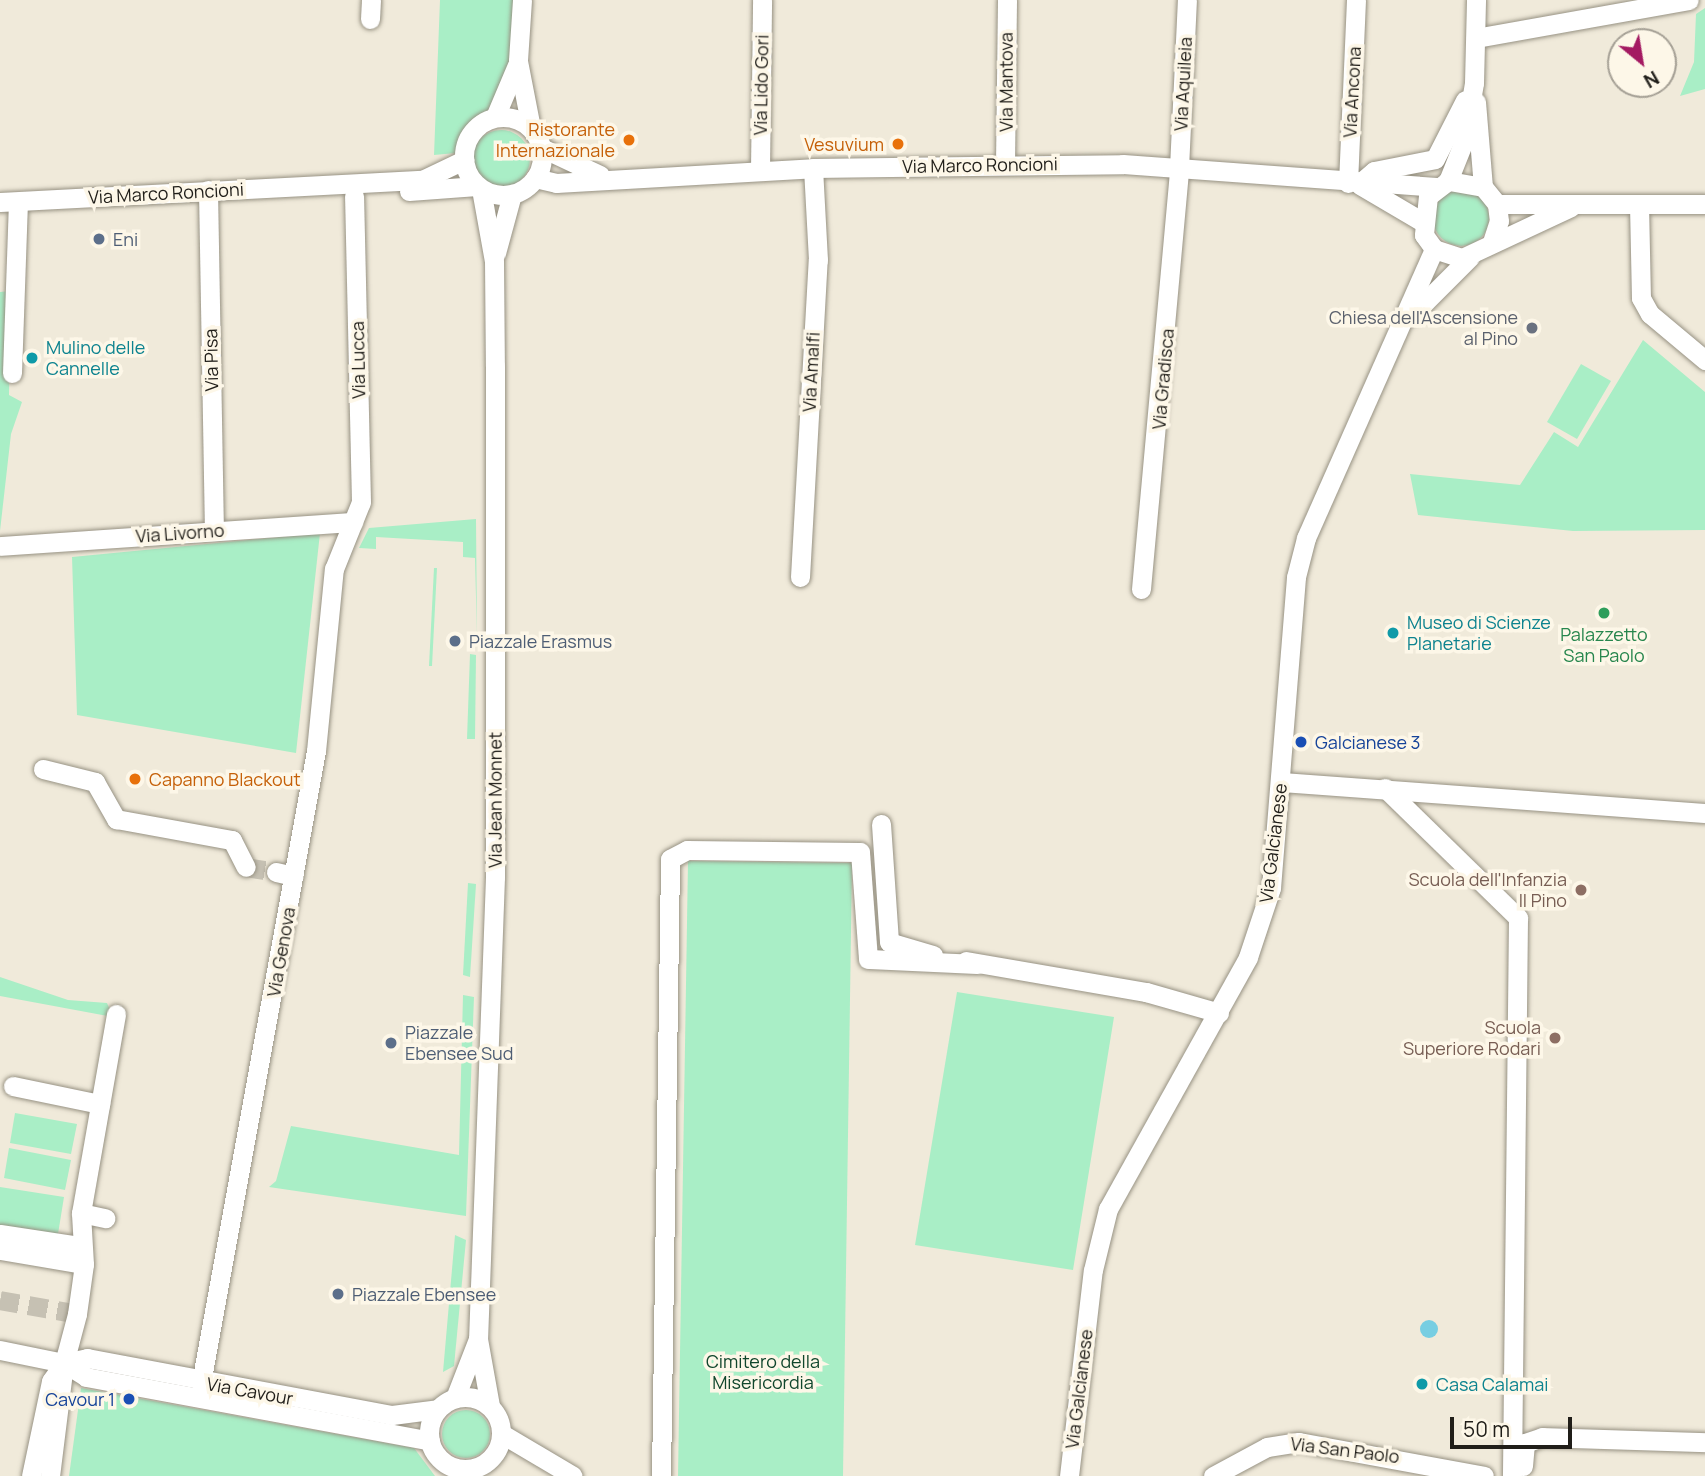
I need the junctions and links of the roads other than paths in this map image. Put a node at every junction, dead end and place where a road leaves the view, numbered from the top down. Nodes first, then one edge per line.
1 (522, 0) edge
2 (762, 0) edge
3 (1007, 0) edge
4 (1187, 0) edge
5 (1356, 0) edge
6 (1476, 0) edge
7 (1689, 0) edge
8 (1476, 38) junction
9 (518, 61) junction
10 (1474, 83) junction
11 (495, 117) junction
12 (531, 128) junction
13 (542, 148) junction
14 (464, 160) junction
15 (1005, 164) junction
16 (1179, 167) junction
17 (813, 168) junction
18 (760, 170) junction
19 (601, 175) junction
20 (535, 178) junction
21 (1353, 184) junction
22 (1442, 184) junction
23 (331, 187) junction
24 (479, 187) junction
25 (1483, 187) junction
26 (208, 190) junction
27 (512, 194) junction
28 (354, 197) junction
29 (9, 202) edge
30 (1497, 204) junction
31 (1639, 204) junction
32 (1705, 204) edge
33 (1572, 207) junction
34 (1421, 221) junction
35 (1492, 242) junction
36 (1434, 249) junction
37 (1470, 257) junction
38 (494, 261) junction
39 (1409, 318) junction
40 (1705, 360) edge
41 (12, 373) dead end
42 (353, 522) junction
43 (214, 531) junction
44 (4, 546) edge
45 (800, 577) dead end
46 (1141, 589) dead end
47 (43, 769) dead end
48 (1281, 782) junction
49 (1385, 788) junction
50 (1705, 813) edge
51 (881, 824) dead end
52 (246, 867) dead end
53 (978, 964) junction
54 (1219, 1013) junction
55 (116, 1014) dead end
56 (13, 1086) dead end
57 (100, 1104) junction
58 (81, 1213) junction
59 (106, 1218) dead end
60 (0, 1234) edge
61 (0, 1250) edge
62 (82, 1255) junction
63 (478, 1339) junction
64 (0, 1350) edge
65 (64, 1363) junction
66 (201, 1383) junction
67 (48, 1397) junction
68 (455, 1398) junction
69 (490, 1406) junction
70 (438, 1409) junction
71 (502, 1434) junction
72 (430, 1441) junction
73 (1705, 1442) edge
74 (483, 1469) edge
75 (451, 1471) edge
76 (23, 1476) edge
77 (31, 1476) edge
78 (50, 1476) edge
79 (573, 1476) edge
80 (662, 1476) edge
81 (1069, 1476) edge
82 (1213, 1476) edge
83 (1484, 1476) edge
84 (1512, 1476) edge
85 (1523, 1476) edge

1 - 9 street
2 - 18 street, Via Lido Gori
3 - 15 street, Via Mantova
4 - 16 street, Via Aquileia
5 - 21 street, Via Ancona
6 - 8 street
7 - 8 street
8 - 10 street
9 - 11 street
9 - 12 street
10 - 21 street
10 - 22 street
10 - 25 street
11 - 12 street
11 - 14 street
12 - 13 street
13 - 19 street, Via Marco Roncioni
13 - 20 street
14 - 23 street, Via Marco Roncioni
14 - 24 street
15 - 16 street, Via Marco Roncioni
15 - 17 street, Via Marco Roncioni
16 - 21 street, Via Marco Roncioni
16 - 46 street, Via Gradisca
17 - 18 street, Via Marco Roncioni
17 - 45 street, Via Amalfi
18 - 19 street, Via Marco Roncioni
19 - 20 street, Via Marco Roncioni
20 - 27 street
21 - 22 street, Via Marco Roncioni
21 - 34 street, Via Marco Roncioni
22 - 25 street
22 - 34 street
23 - 26 street, Via Marco Roncioni
23 - 28 street, Via Marco Roncioni
24 - 27 street, Via Marco Roncioni
24 - 28 street, Via Marco Roncioni
24 - 38 street, Via Jean Monnet
25 - 30 street
26 - 29 street, Via Marco Roncioni
26 - 43 street, Via Pisa
27 - 38 street, Via Jean Monnet
28 - 42 street, Via Lucca
29 - 41 street
30 - 33 street, Via Galcianese
30 - 35 street
31 - 32 street, Via Galcianese
31 - 33 street, Via Galcianese
31 - 40 street
33 - 35 street, Via Galcianese
34 - 36 street
35 - 37 street, Via Galcianese
36 - 37 street
36 - 39 street, Via Galcianese
37 - 39 street, Via Galcianese
38 - 63 street, Via Jean Monnet
39 - 48 street, Via Galcianese
42 - 43 street, Via Livorno
42 - 66 street, Via Genova
43 - 44 street, Via Livorno
47 - 52 street
48 - 49 street
48 - 54 street, Via Galcianese
49 - 50 street
49 - 84 street
51 - 53 street
53 - 54 street
53 - 80 street
54 - 81 street, Via Galcianese
55 - 57 street
56 - 57 street
57 - 58 street
58 - 59 street
58 - 62 street
60 - 62 street
61 - 62 street
62 - 65 street
63 - 68 street, Via Jean Monnet
63 - 69 street, Via Jean Monnet
64 - 65 street, Via Cavour
65 - 66 street, Via Cavour
65 - 67 street
65 - 72 street, Via Cavour
65 - 78 street
66 - 70 street, Via Cavour
67 - 76 street
67 - 77 street
68 - 69 street
68 - 70 street, Via Cavour
69 - 71 street
70 - 72 street
71 - 74 street
71 - 79 street
72 - 75 street
73 - 85 street
74 - 75 street
82 - 83 street, Via San Paolo

